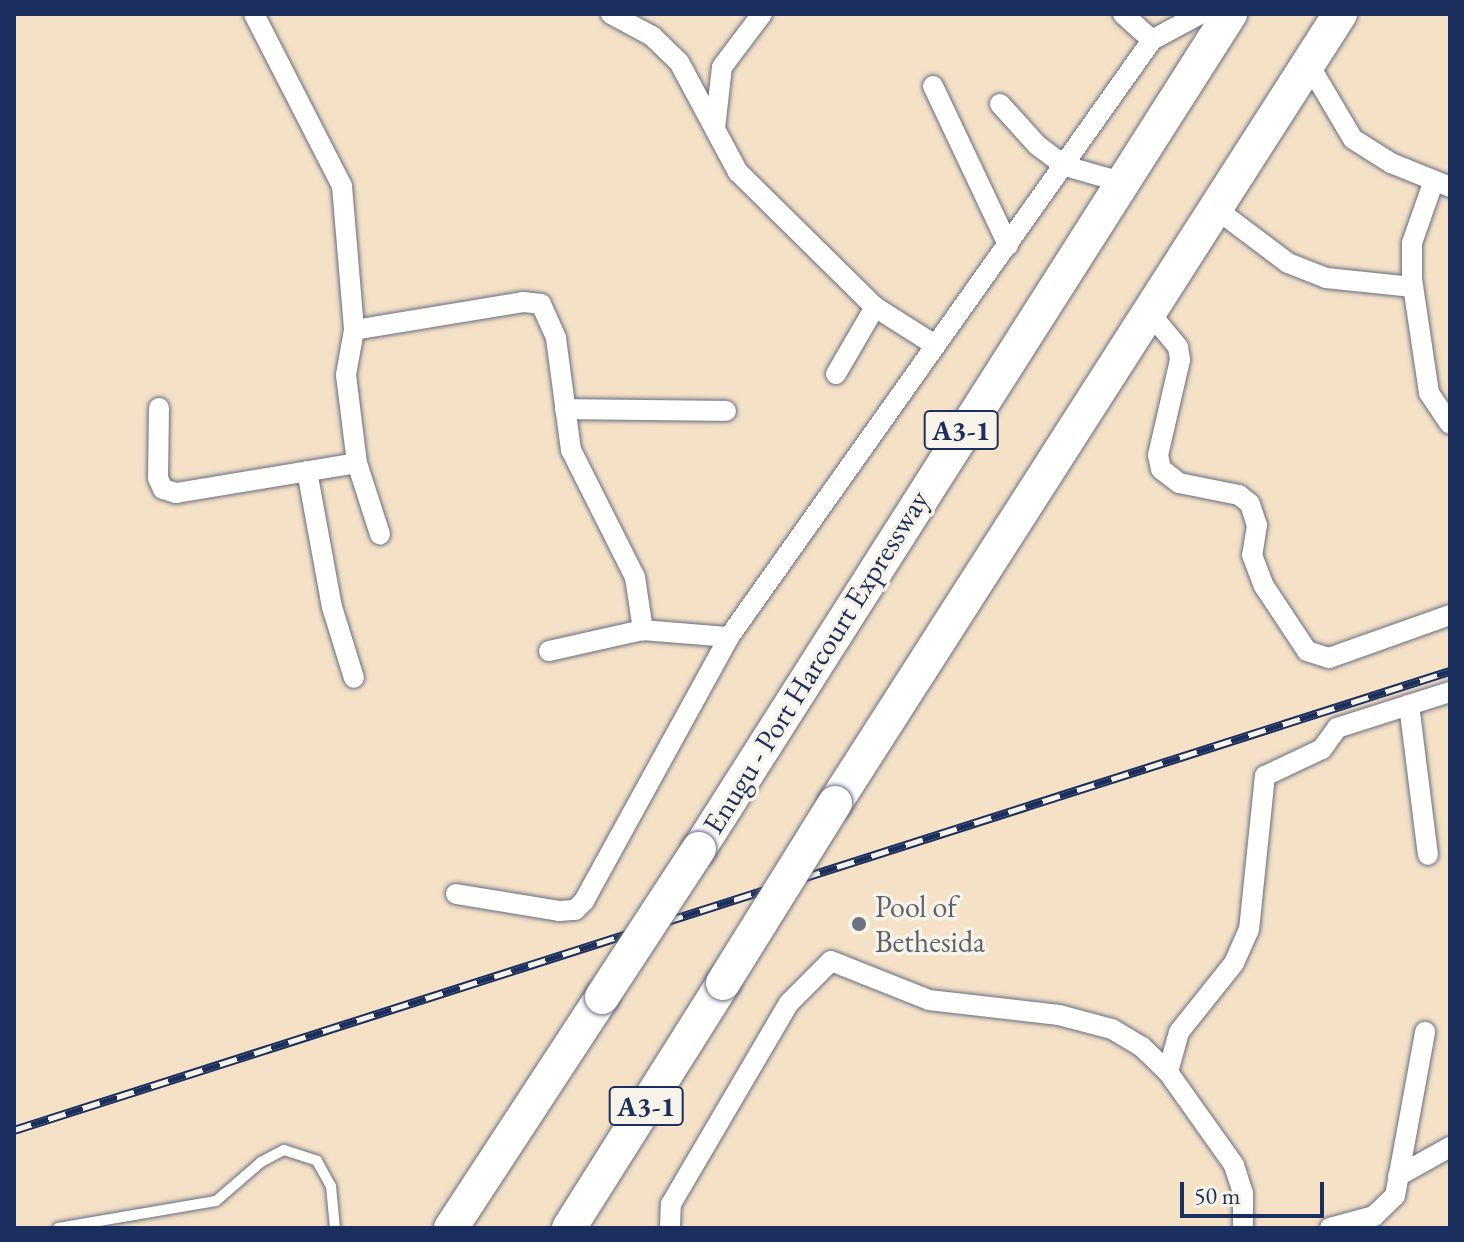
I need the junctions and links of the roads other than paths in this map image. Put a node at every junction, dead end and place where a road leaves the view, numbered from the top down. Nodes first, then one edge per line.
1 (254, 14) edge
2 (611, 14) edge
3 (762, 14) edge
4 (1123, 14) edge
5 (1200, 14) edge
6 (1230, 14) edge
7 (1340, 14) edge
8 (1152, 40) junction
9 (1308, 63) junction
10 (933, 86) dead end
11 (1000, 104) dead end
12 (715, 133) junction
13 (1065, 166) junction
14 (1121, 182) junction
15 (1441, 185) edge
16 (1215, 208) junction
17 (1008, 245) junction
18 (1413, 287) junction
19 (875, 307) junction
20 (1149, 312) junction
21 (354, 330) junction
22 (935, 345) junction
23 (836, 374) dead end
24 (159, 408) dead end
25 (565, 409) junction
26 (726, 411) dead end
27 (1450, 424) edge
28 (357, 463) junction
29 (307, 471) junction
30 (380, 534) dead end
31 (1450, 615) edge
32 (643, 630) junction
33 (729, 637) junction
34 (549, 651) dead end
35 (354, 678) dead end
36 (1450, 692) edge
37 (1409, 705) junction
38 (1428, 855) dead end
39 (456, 894) dead end
40 (1425, 1032) dead end
41 (1168, 1072) junction
42 (1450, 1147) edge
43 (1398, 1176) junction
44 (58, 1228) edge
45 (335, 1228) edge
46 (451, 1228) edge
47 (569, 1228) edge
48 (670, 1228) edge
49 (1243, 1228) edge
50 (1330, 1228) edge

1 - 21 street
2 - 12 street
3 - 12 street
4 - 8 street
5 - 8 street
6 - 14 highway, Enugu - Port Harcourt Expressway / A3-1
7 - 9 highway, A3-1
8 - 13 street
9 - 15 street
9 - 16 highway, A3-1
10 - 17 street
11 - 13 street
12 - 19 street
13 - 14 street
13 - 17 street
14 - 46 highway, Enugu - Port Harcourt Expressway / A3-1, bridge
15 - 18 street
16 - 18 street
16 - 20 highway, A3-1
17 - 22 street
18 - 27 street
19 - 22 street
19 - 23 street
20 - 31 street
20 - 47 highway, A3-1, bridge
21 - 25 street
21 - 28 street
22 - 33 street
24 - 29 street
25 - 26 street
25 - 32 street
28 - 29 street
28 - 30 street
29 - 35 street
32 - 33 street
32 - 34 street
33 - 39 street
36 - 37 street
37 - 38 street
37 - 41 street
40 - 43 street
41 - 48 street
41 - 49 street
42 - 43 street
43 - 50 street
44 - 45 lane

